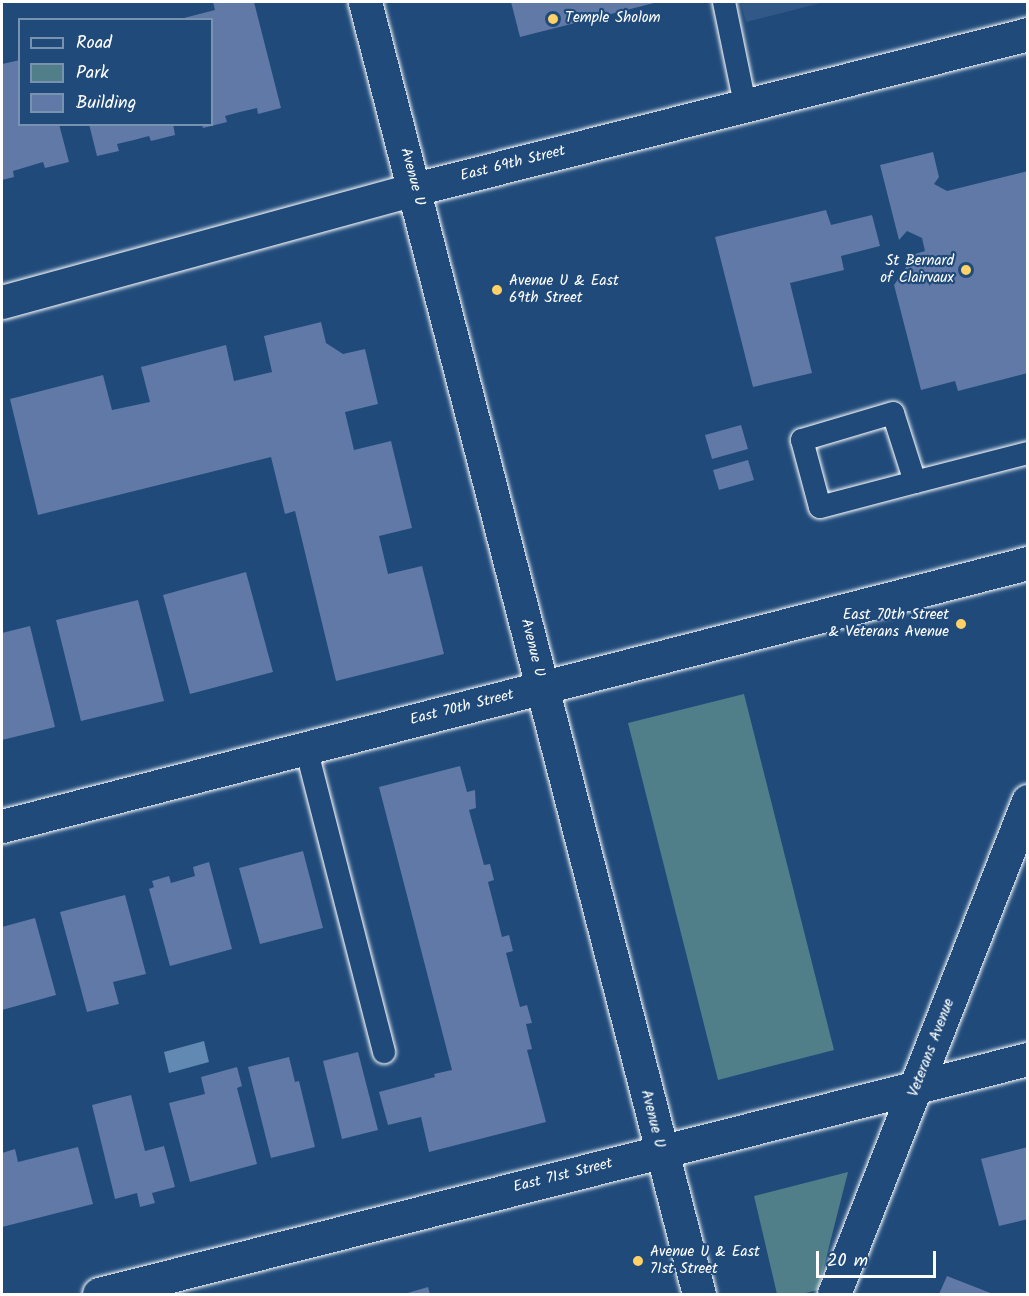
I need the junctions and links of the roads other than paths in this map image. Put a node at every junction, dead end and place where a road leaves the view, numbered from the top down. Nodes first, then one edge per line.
1 (365, 2) edge
2 (724, 2) edge
3 (1028, 34) edge
4 (745, 104) junction
5 (415, 189) junction
6 (2, 302) edge
7 (1028, 453) edge
8 (915, 482) junction
9 (1028, 563) edge
10 (542, 688) junction
11 (306, 748) junction
12 (1028, 801) edge
13 (2, 826) edge
14 (384, 1052) dead end
15 (1028, 1059) edge
16 (917, 1088) junction
17 (661, 1151) junction
18 (99, 1294) edge
19 (699, 1294) edge
20 (834, 1294) edge

1 - 5 street, Avenue U
2 - 4 lane
3 - 4 street, East 69th Street
4 - 5 street, East 69th Street
5 - 6 street, East 69th Street
5 - 10 street, Avenue U
7 - 8 lane
8 - 8 lane
9 - 10 street, East 70th Street
10 - 11 street, East 70th Street
10 - 17 street, Avenue U
11 - 13 street, East 70th Street
11 - 14 lane
12 - 16 street, Veterans Avenue
15 - 16 street, East 71st Street
16 - 17 street, East 71st Street
16 - 20 street, Veterans Avenue
17 - 18 street, East 71st Street
17 - 19 street, Avenue U

